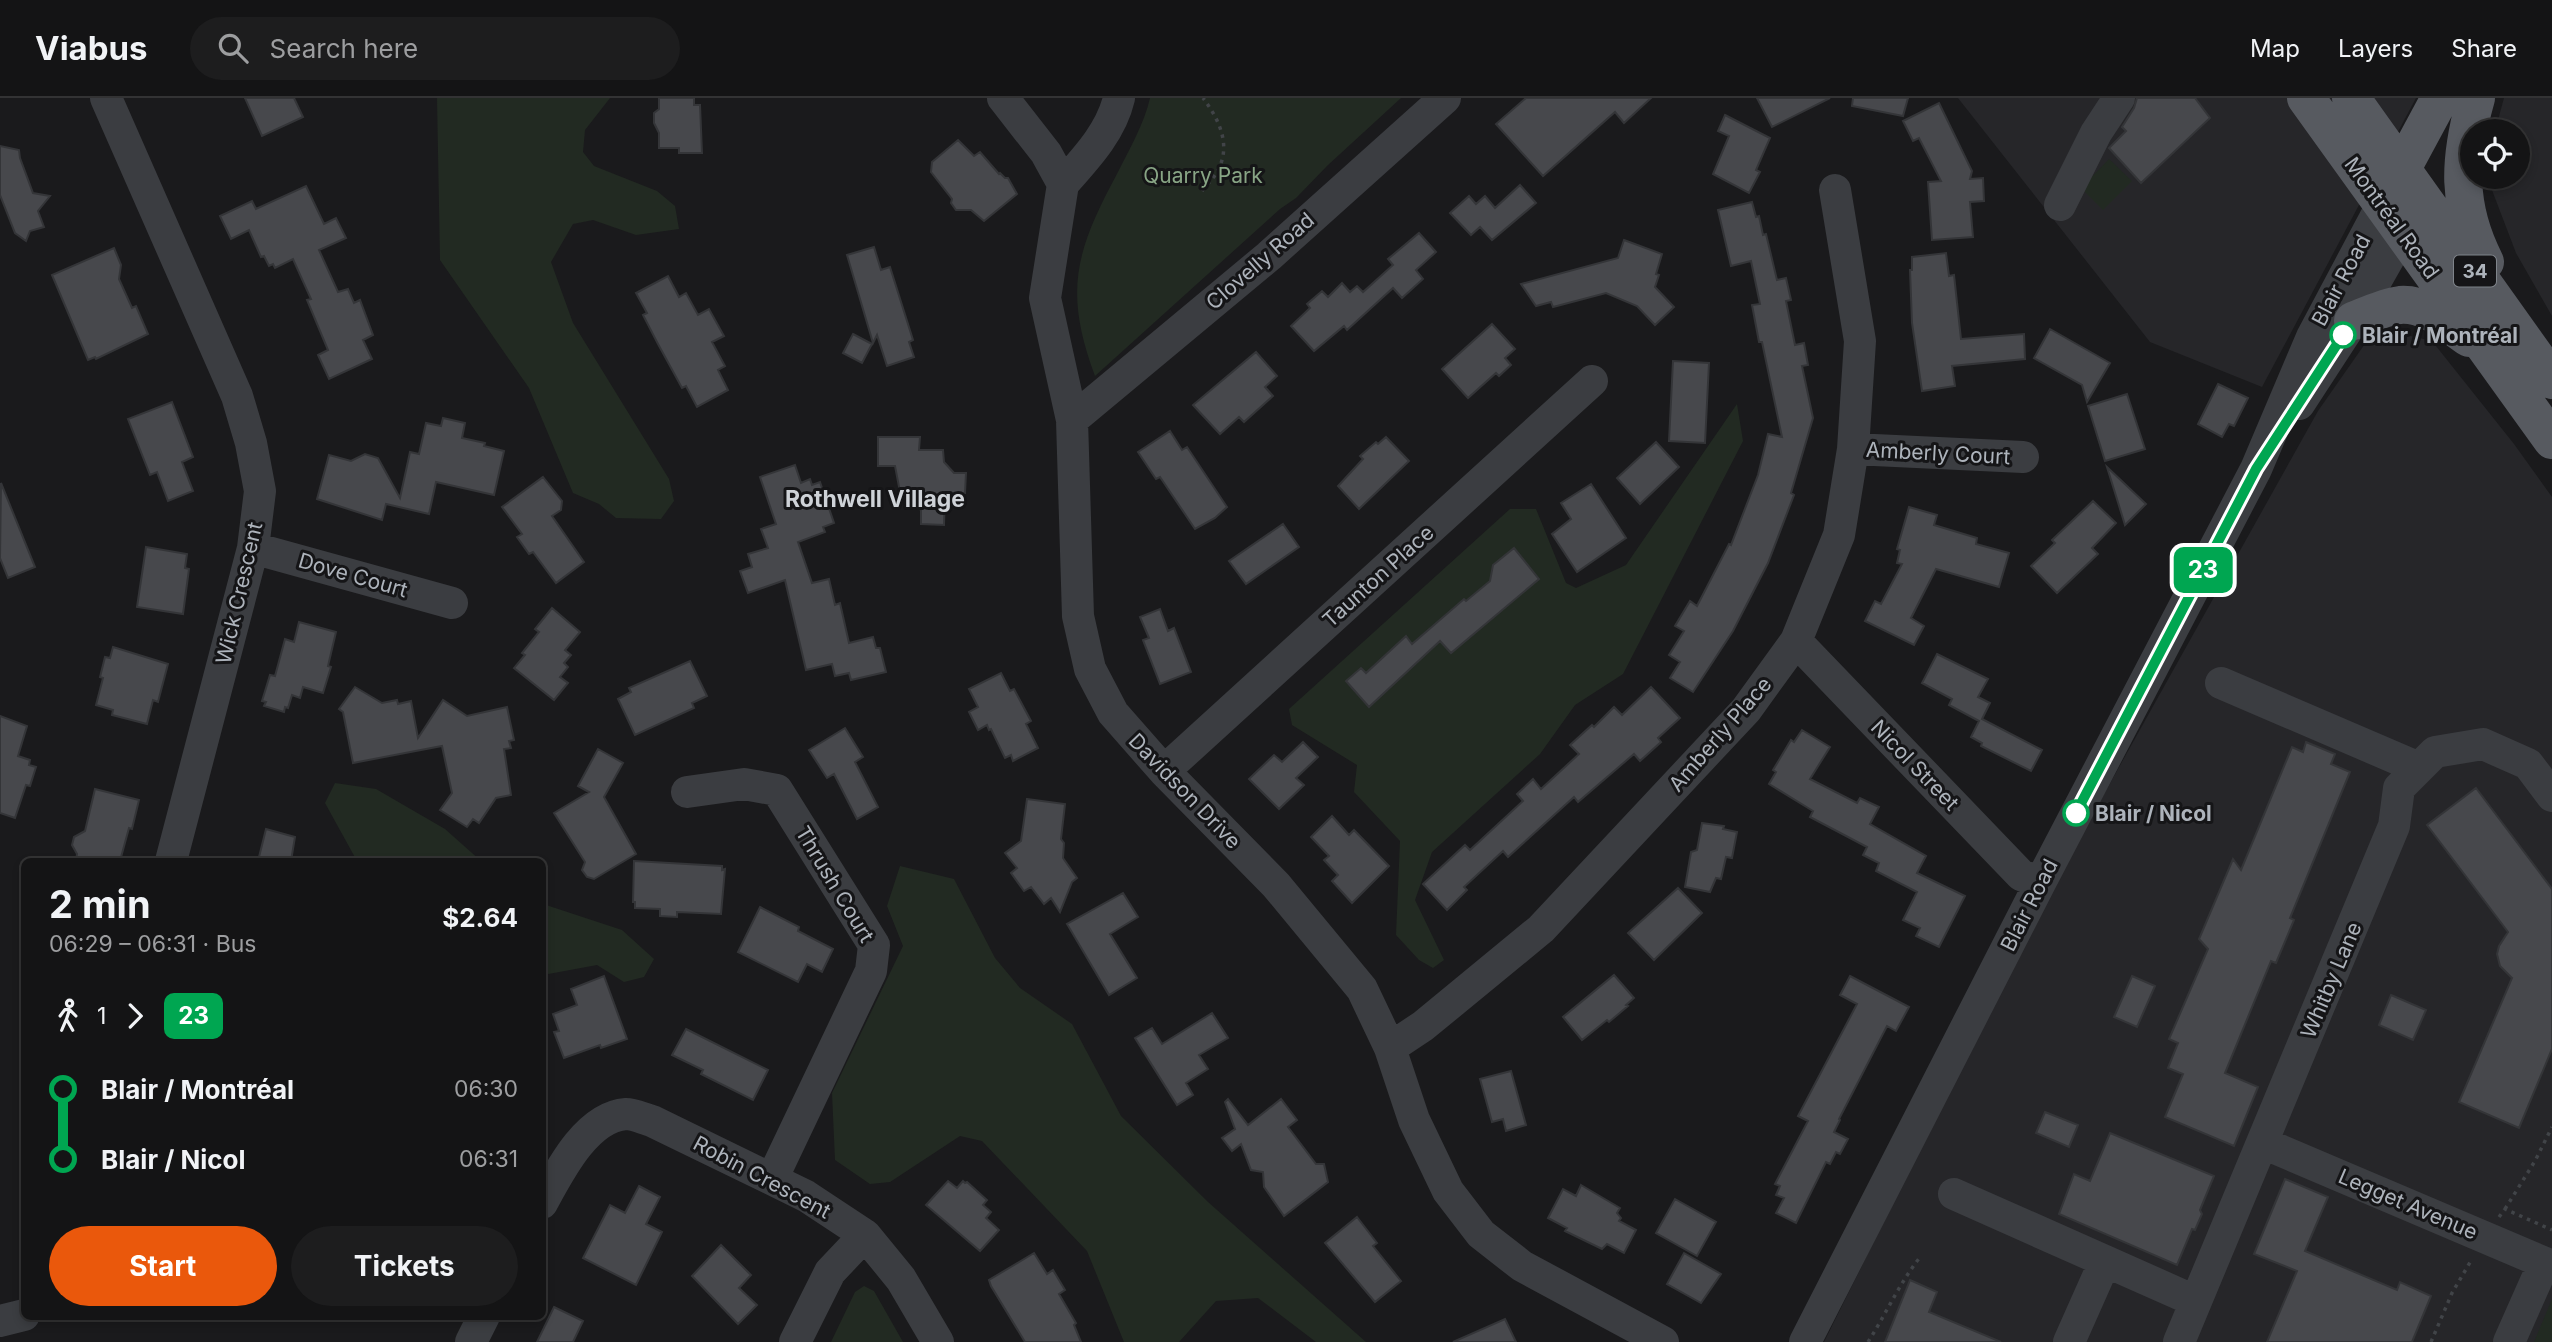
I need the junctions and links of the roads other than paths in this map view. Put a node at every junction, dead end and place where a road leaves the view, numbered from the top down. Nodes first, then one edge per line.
1 (106, 98) edge
2 (1003, 98) edge
3 (1119, 98) edge
4 (1445, 98) edge
5 (2119, 98) edge
6 (2306, 98) edge
7 (2351, 98) edge
8 (2440, 98) edge
9 (2476, 98) edge
10 (1063, 184) junction
11 (2412, 184) junction
12 (1835, 190) dead end
13 (2060, 205) dead end
14 (2392, 219) junction
15 (2353, 321) junction
16 (2527, 345) junction
17 (2487, 350) junction
18 (2552, 380) edge
19 (1592, 381) dead end
20 (1072, 420) junction
21 (2552, 440) edge
22 (1853, 449) junction
23 (2023, 457) dead end
24 (2256, 469) junction
25 (253, 548) junction
26 (452, 603) dead end
27 (1796, 641) junction
28 (2221, 683) dead end
29 (2419, 768) junction
30 (1164, 771) junction
31 (687, 792) dead end
32 (2552, 796) edge
33 (172, 858) edge
34 (2040, 883) junction
35 (1390, 1048) junction
36 (2263, 1143) junction
37 (772, 1179) junction
38 (1954, 1194) dead end
39 (546, 1196) edge
40 (865, 1236) junction
41 (2105, 1261) junction
42 (2548, 1264) edge
43 (2195, 1301) junction
44 (21, 1316) edge
45 (0, 1321) edge
46 (795, 1342) edge
47 (938, 1342) edge
48 (1663, 1342) edge
49 (1805, 1342) edge
50 (2069, 1342) edge
51 (2179, 1342) edge
52 (2509, 1342) edge

1 - 25 street, Wick Crescent
2 - 10 street
3 - 10 street
4 - 20 street, Clovelly Road
5 - 13 street
6 - 14 main road, Montréal Road / 34
7 - 11 main road, Montréal Road / 34
8 - 11 main road, Blair Road
9 - 11 main road, Blair Road
9 - 16 main road
10 - 20 street, Davidson Drive
11 - 14 main road, Blair Road
11 - 16 main road, Montréal Road / 34
12 - 22 street, Amberly Place
14 - 15 street, Blair Road
14 - 17 main road, Montréal Road / 34
14 - 24 street, Blair Road
15 - 17 main road
15 - 24 street, Blair Road
16 - 18 main road, Montréal Road / 34
17 - 21 main road, Montréal Road / 34
19 - 30 street, Taunton Place
20 - 30 street, Davidson Drive
22 - 23 street, Amberly Court
22 - 27 street, Amberly Place
24 - 34 street, Blair Road
25 - 26 street, Dove Court
25 - 33 street, Wick Crescent
27 - 34 street, Nicol Street
27 - 35 street, Amberly Place
28 - 29 street
29 - 32 street, Whitby Lane
29 - 36 street, Whitby Lane
30 - 35 street, Davidson Drive
31 - 37 street, Thrush Court
34 - 49 street, Blair Road
35 - 48 street, Davidson Drive
36 - 42 street, Legget Avenue
36 - 43 street, Whitby Lane
37 - 39 street, Robin Crescent
37 - 40 street, Robin Crescent
38 - 41 street
40 - 46 street
40 - 47 street, Robin Crescent
41 - 43 street
41 - 50 street
42 - 52 street
43 - 51 street, Whitby Lane
44 - 45 street

